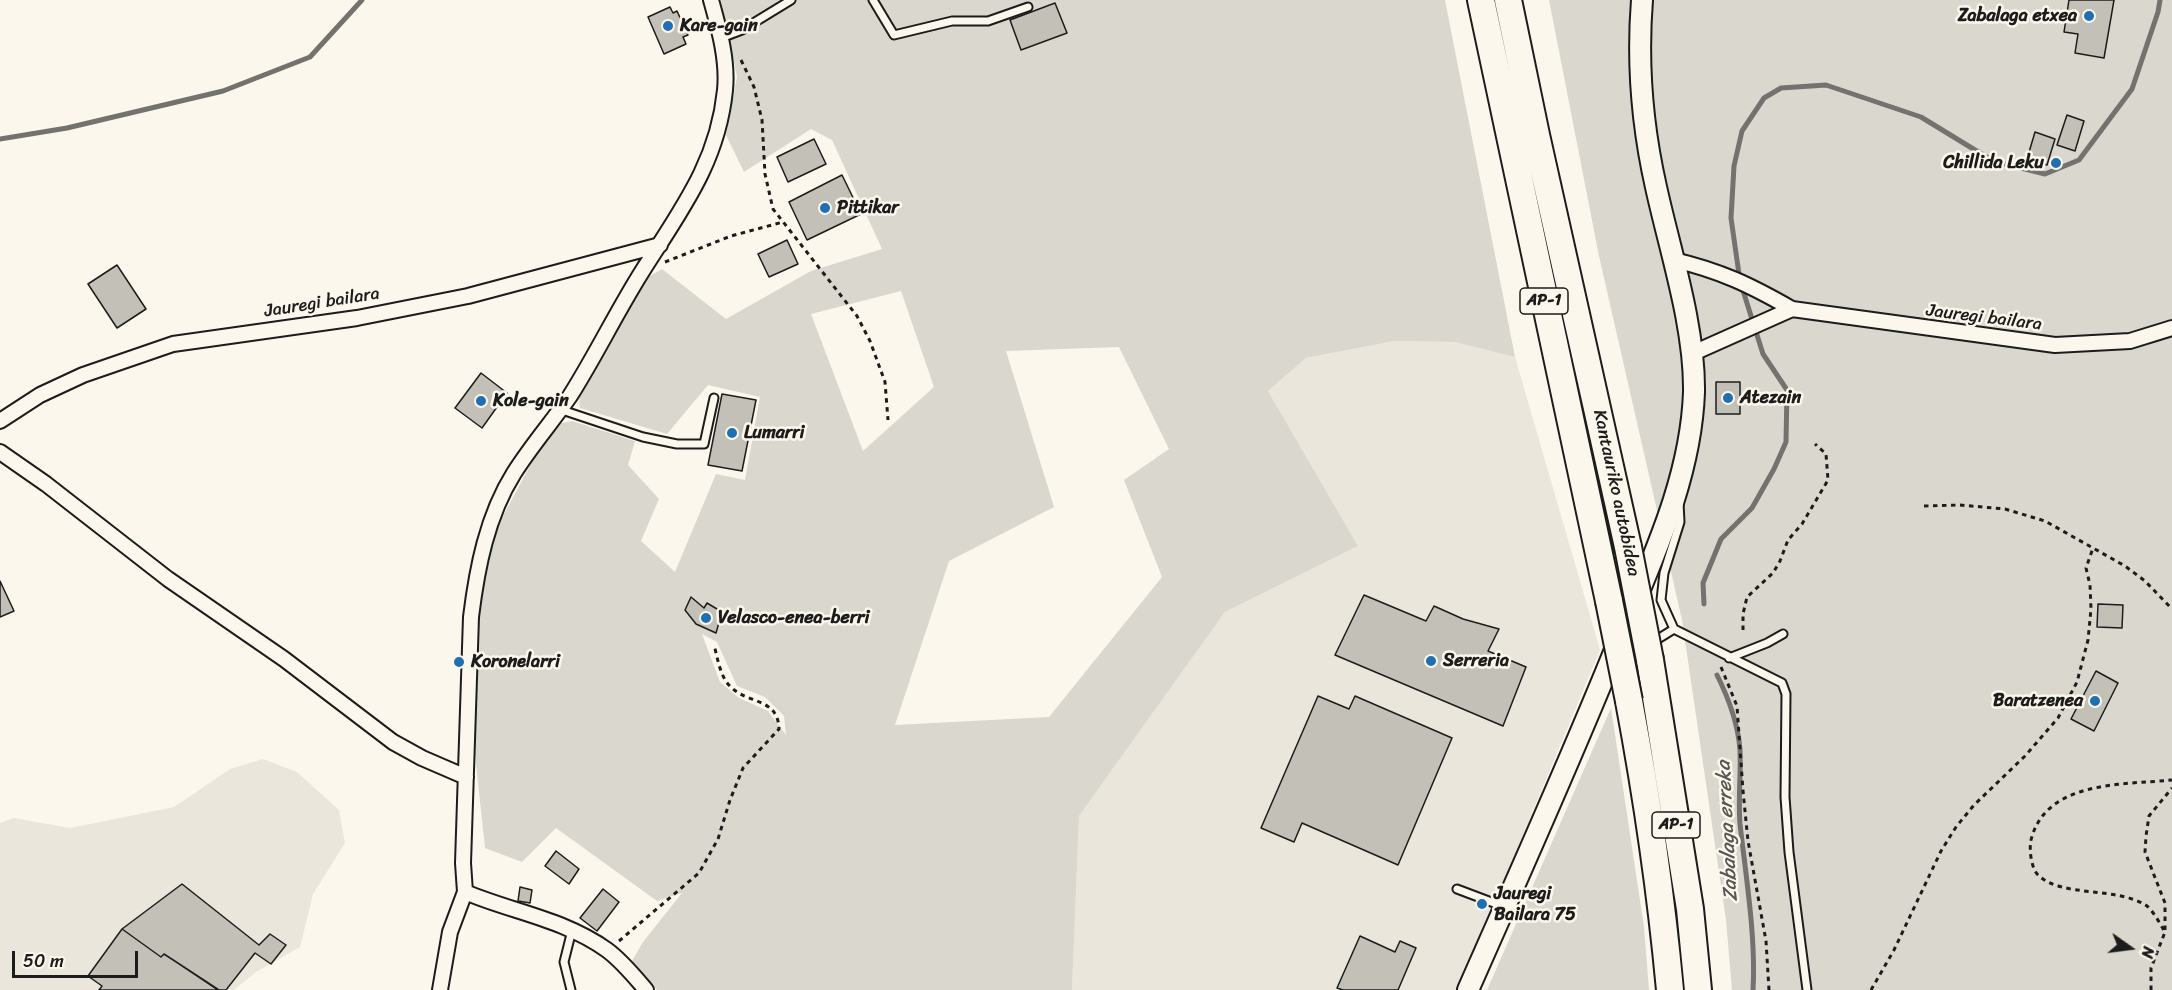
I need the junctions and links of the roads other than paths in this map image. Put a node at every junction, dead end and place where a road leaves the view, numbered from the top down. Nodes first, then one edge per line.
1 (711, 0) edge
2 (791, 0) edge
3 (873, 0) edge
4 (1481, 0) edge
5 (1508, 0) edge
6 (1642, 0) edge
7 (1028, 7) dead end
8 (721, 38) junction
9 (660, 244) junction
10 (1674, 260) junction
11 (1792, 309) junction
12 (2172, 328) edge
13 (1691, 354) junction
14 (714, 398) dead end
15 (559, 409) junction
16 (0, 421) edge
17 (0, 452) edge
18 (1679, 486) junction
19 (1674, 629) junction
20 (1783, 634) dead end
21 (1642, 655) junction
22 (1729, 658) junction
23 (1605, 675) junction
24 (466, 777) junction
25 (1457, 889) dead end
26 (465, 892) junction
27 (1504, 907) junction
28 (572, 930) junction
29 (440, 990) edge
30 (571, 990) edge
31 (646, 990) edge
32 (1468, 990) edge
33 (1670, 990) edge
34 (1698, 990) edge
35 (1807, 990) edge

1 - 8 street
2 - 8 lane
3 - 7 lane
4 - 33 highway, Kantauriko autobidea / AP-1, bridge
5 - 21 highway, Kantauriko autobidea / AP-1, bridge
6 - 10 main road
8 - 9 street
9 - 15 street
9 - 16 street, Jauregi bailara
10 - 11 street, Jauregi bailara
10 - 13 main road
11 - 12 street, Jauregi bailara
11 - 13 street
13 - 18 main road
14 - 15 lane
15 - 24 street
17 - 24 street
18 - 19 lane
18 - 23 main road
19 - 21 lane
19 - 22 lane
20 - 22 lane
21 - 23 lane
21 - 34 highway, Kantauriko autobidea / AP-1
22 - 35 lane
23 - 27 main road
24 - 26 street
25 - 27 lane
26 - 28 street
26 - 29 street
27 - 32 main road
28 - 30 lane
28 - 31 street

